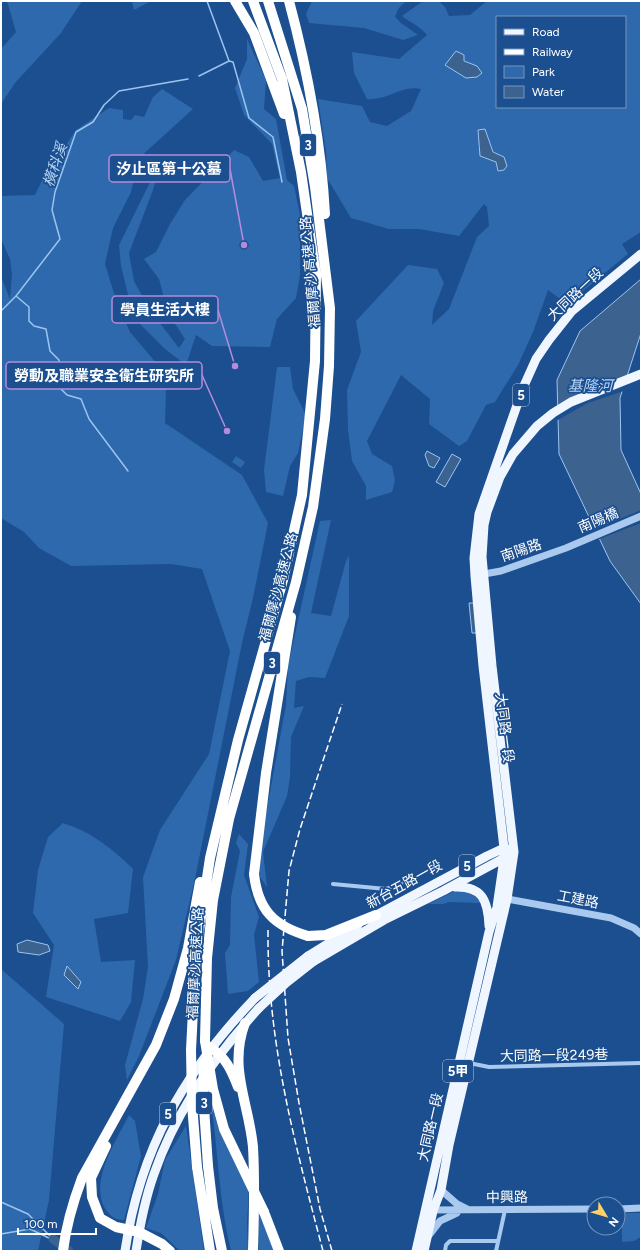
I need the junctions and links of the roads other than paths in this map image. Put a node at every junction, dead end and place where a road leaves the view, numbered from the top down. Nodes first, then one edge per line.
1 (235, 1) edge
2 (254, 1) edge
3 (268, 1) edge
4 (289, 1) edge
5 (296, 144) junction
6 (641, 254) edge
7 (329, 294) junction
8 (641, 374) edge
9 (641, 516) edge
10 (566, 548) joint
11 (479, 575) junction
12 (296, 582) junction
13 (504, 848) junction
14 (514, 852) junction
15 (210, 858) junction
16 (504, 859) junction
17 (408, 880) dead end
18 (333, 884) dead end
19 (451, 887) junction
20 (507, 899) junction
21 (376, 915) junction
22 (489, 932) junction
23 (641, 934) edge
24 (311, 959) junction
25 (482, 988) junction
26 (244, 1023) junction
27 (207, 1040) junction
28 (221, 1054) junction
29 (469, 1063) junction
30 (641, 1063) edge
31 (145, 1065) junction
32 (246, 1109) junction
33 (445, 1144) junction
34 (441, 1190) junction
35 (641, 1208) edge
36 (586, 1209) edge
37 (626, 1209) edge
38 (427, 1210) junction
39 (471, 1210) junction
40 (504, 1210) junction
41 (128, 1231) junction
42 (139, 1232) junction
43 (427, 1241) junction
44 (498, 1241) junction
45 (63, 1251) edge
46 (125, 1251) edge
47 (136, 1251) edge
48 (156, 1251) edge
49 (160, 1251) edge
50 (170, 1251) edge
51 (210, 1251) edge
52 (222, 1251) edge
53 (253, 1251) edge
54 (279, 1251) edge
55 (416, 1251) edge
56 (424, 1251) edge
57 (445, 1251) edge
58 (496, 1251) edge

1 - 5 highway
2 - 5 highway, 福爾摩沙高速公路 / 3
3 - 7 highway, 福爾摩沙高速公路 / 3
4 - 7 highway
5 - 15 highway, 福爾摩沙高速公路 / 3
6 - 11 main road, 大同路一段 / 5
7 - 12 highway, 福爾摩沙高速公路 / 3
8 - 11 main road, 大同路一段 / 5
9 - 10 street, 南陽橋
10 - 11 street, 南陽路
11 - 13 main road, 大同路一段 / 5
11 - 14 main road, 大同路一段 / 5
12 - 21 highway, bridge
12 - 27 highway, 福爾摩沙高速公路 / 3
13 - 14 main road
13 - 16 main road, 大同路一段 / 5甲
13 - 21 main road, 新台五路一段 / 5
14 - 16 main road, 新台五路一段 / 5
14 - 20 main road, 大同路一段 / 5甲
15 - 31 highway
15 - 51 highway, 福爾摩沙高速公路 / 3, bridge
16 - 19 main road, 新台五路一段 / 5
16 - 22 main road, 大同路一段 / 5甲
17 - 18 street
19 - 22 main road
19 - 24 main road, 新台五路一段 / 5
20 - 23 street, 工建路
20 - 25 main road, 大同路一段 / 5甲
21 - 24 main road, 新台五路一段 / 5
22 - 25 main road, 大同路一段 / 5甲
24 - 26 main road, 新台五路一段 / 5, bridge
24 - 27 main road, 新台五路一段 / 5, bridge
25 - 29 main road, 大同路一段 / 5甲
25 - 33 main road, 大同路一段 / 5甲
26 - 28 main road, 新台五路一段 / 5
26 - 32 highway
27 - 28 highway
27 - 41 main road, 新台五路一段 / 5
27 - 52 highway, 福爾摩沙高速公路 / 3, bridge
27 - 54 highway, bridge
28 - 32 highway
28 - 42 main road, 新台五路一段 / 5
29 - 30 street, 大同路一段249巷
29 - 33 main road, 大同路一段 / 5甲
31 - 41 highway
31 - 45 highway
32 - 53 highway
33 - 34 main road, 大同路一段 / 5甲
33 - 38 main road, 大同路一段 / 5甲
34 - 38 main road, 大同路一段 / 5甲
34 - 39 street
35 - 37 street
36 - 40 street, 中興路
38 - 39 street, 中興路
38 - 43 main road, 大同路一段 / 5甲
38 - 55 main road, 大同路一段 / 5甲
39 - 40 street, 中興路
39 - 43 street
40 - 44 street
41 - 42 highway
41 - 46 main road, 新台五路一段 / 5
42 - 47 main road, 新台五路一段 / 5
42 - 50 highway
43 - 56 main road, 大同路一段 / 5甲
44 - 57 street
44 - 58 street
48 - 49 highway

